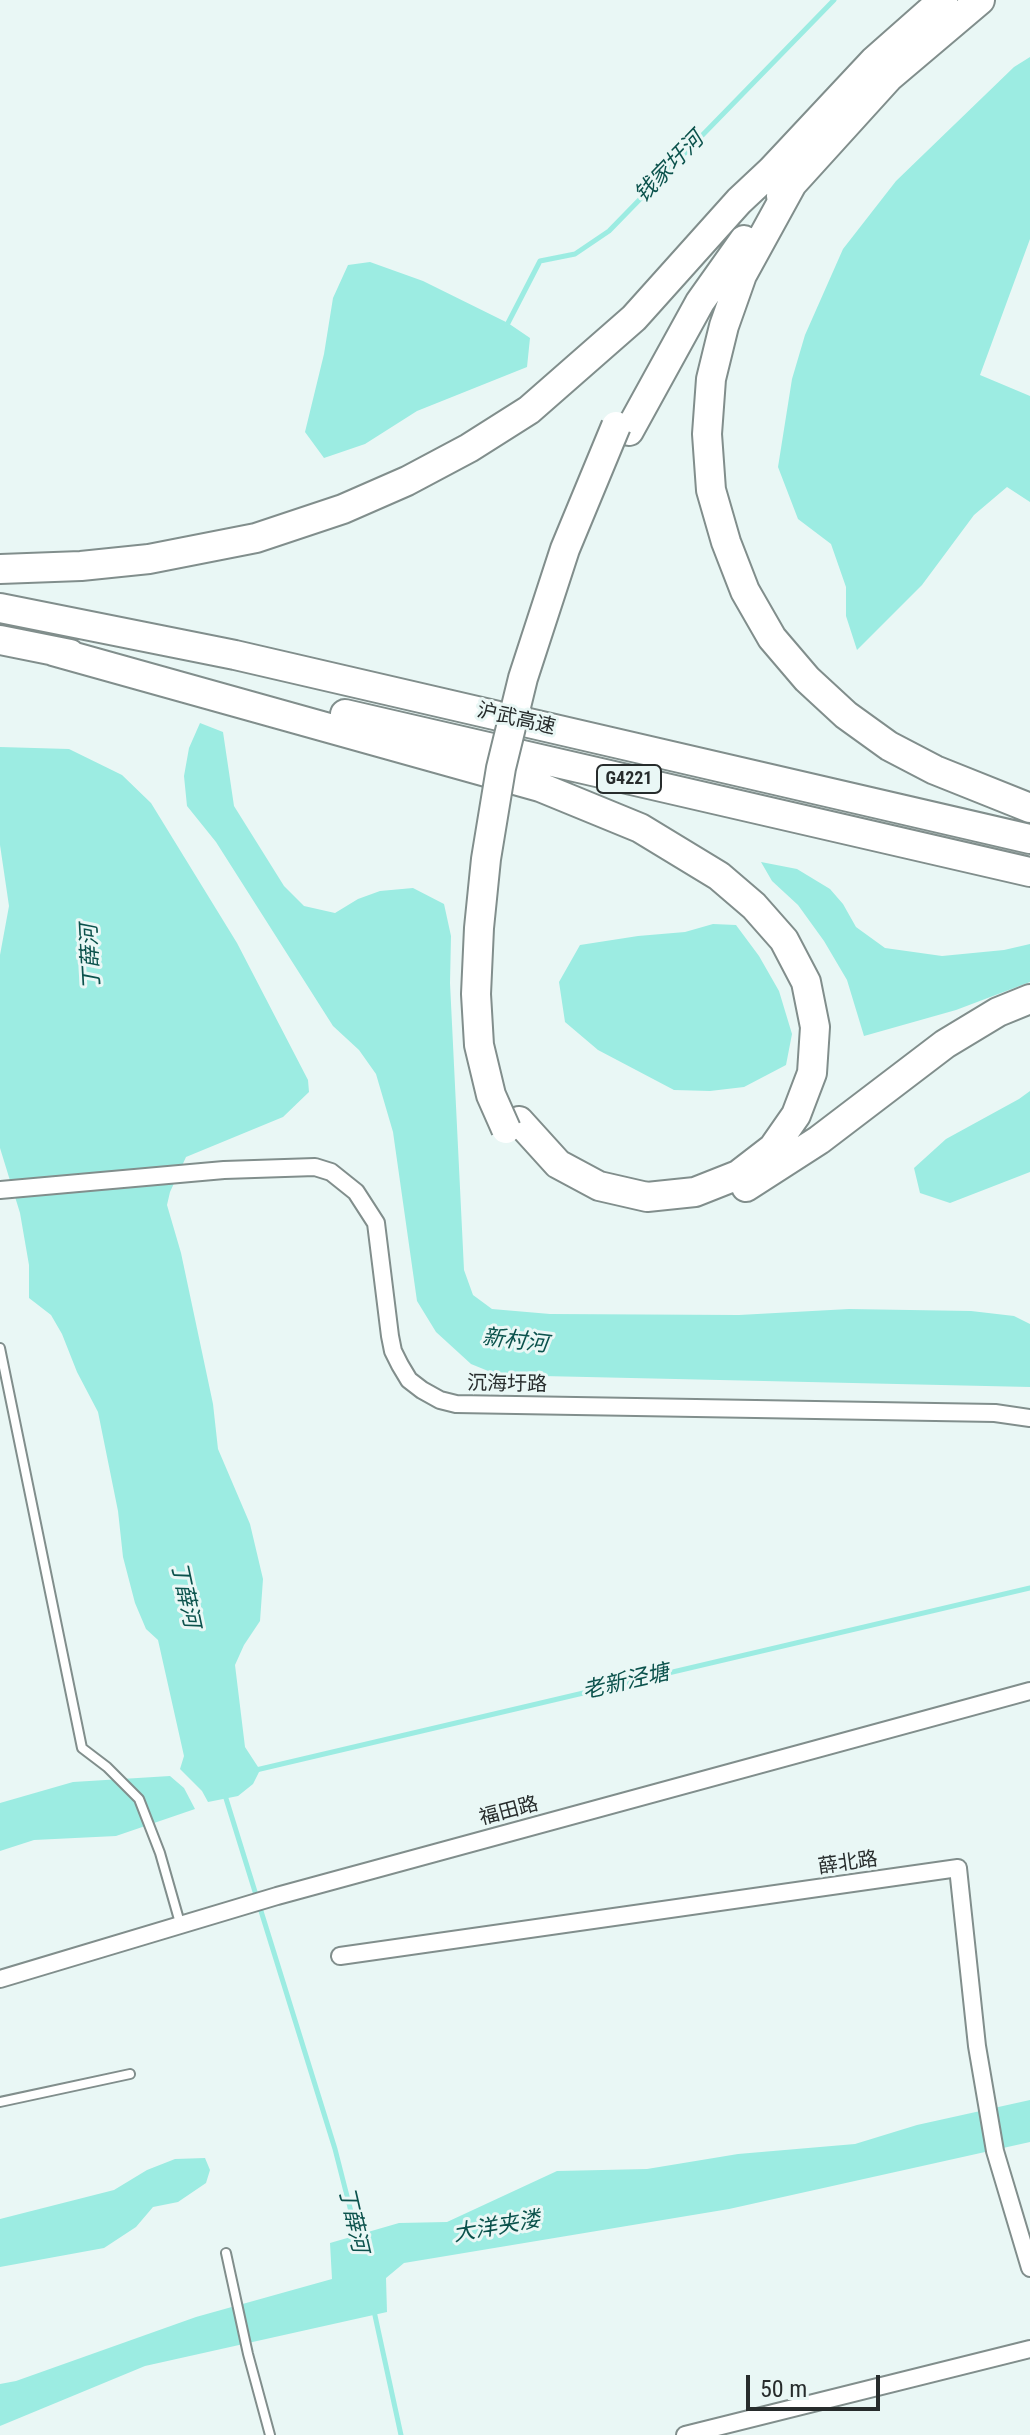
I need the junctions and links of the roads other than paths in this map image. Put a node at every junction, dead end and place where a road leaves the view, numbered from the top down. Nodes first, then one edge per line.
1 (943, 0) edge
2 (980, 0) edge
3 (782, 178) junction
4 (0, 569) edge
5 (0, 608) edge
6 (0, 640) edge
7 (53, 651) junction
8 (1030, 808) edge
9 (1030, 839) edge
10 (1030, 872) edge
11 (1030, 999) edge
12 (513, 1125) junction
13 (0, 1190) edge
14 (0, 1348) edge
15 (1030, 1418) edge
16 (1030, 1691) edge
17 (180, 1923) junction
18 (340, 1956) dead end
19 (0, 1979) edge
20 (130, 2074) dead end
21 (0, 2102) edge
22 (226, 2253) dead end
23 (1030, 2268) edge
24 (1030, 2349) edge
25 (270, 2435) edge
26 (685, 2435) edge

1 - 3 highway
2 - 3 highway
3 - 4 highway
3 - 8 highway
3 - 12 highway
5 - 9 highway, 沪武高速 / G4221
6 - 7 highway, 沪武高速 / G4221
7 - 10 highway, 沪武高速 / G4221
7 - 12 highway
11 - 12 highway
13 - 15 street, 沉海圩路
14 - 17 lane
16 - 17 street, 福田路
17 - 19 street, 福田路
18 - 23 street, 薛北路
20 - 21 lane
22 - 25 lane
24 - 26 street

